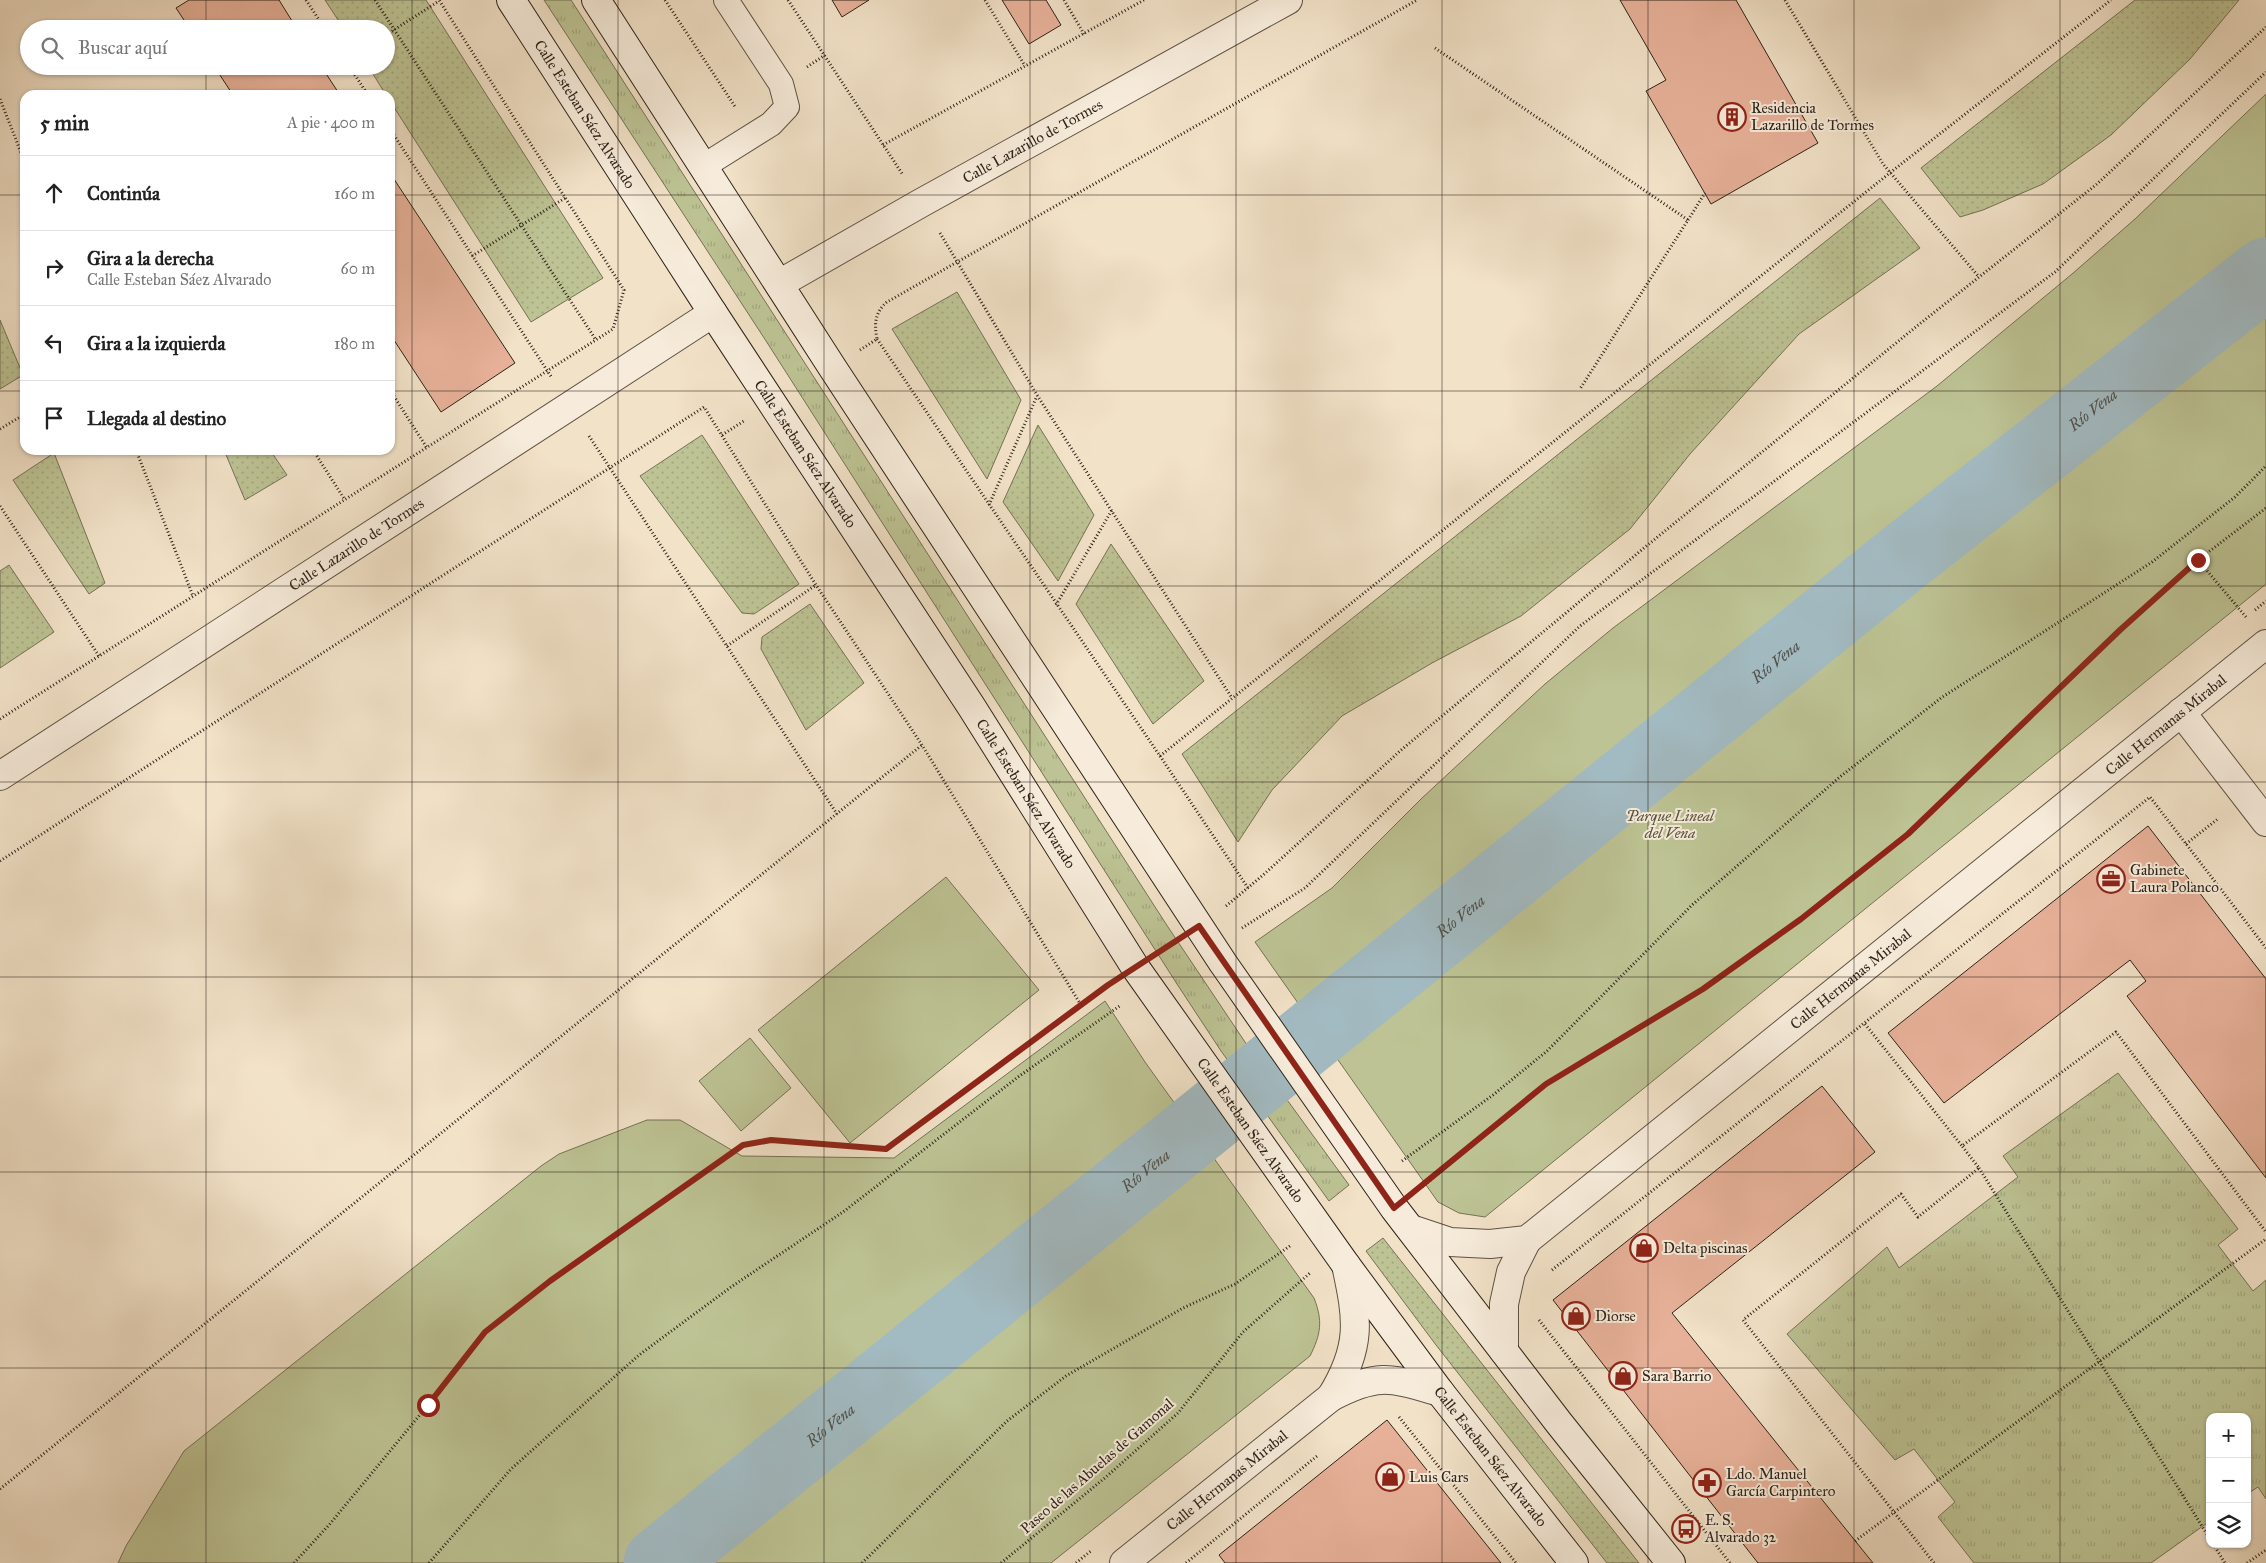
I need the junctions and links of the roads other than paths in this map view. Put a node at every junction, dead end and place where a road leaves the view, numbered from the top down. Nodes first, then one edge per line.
1 (512, 0) edge
2 (596, 0) edge
3 (726, 0) edge
4 (1288, 0) edge
5 (704, 166) junction
6 (779, 284) junction
7 (713, 313) junction
8 (2259, 633) edge
9 (2182, 712) junction
10 (0, 776) edge
11 (2266, 822) edge
12 (1411, 1229) junction
13 (1527, 1240) junction
14 (1346, 1265) junction
15 (1504, 1351) junction
16 (1440, 1392) junction
17 (1331, 1397) junction
18 (1124, 1563) edge
19 (1574, 1563) edge
20 (1671, 1563) edge

1 - 7 main road, Calle Esteban Sáez Alvarado
2 - 5 main road
3 - 5 lane
4 - 6 main road, Calle Lazarillo de Tormes
5 - 6 main road
6 - 12 main road
7 - 10 main road, Calle Lazarillo de Tormes
7 - 14 main road, Calle Esteban Sáez Alvarado
8 - 9 main road, Calle Hermanas Mirabal
9 - 11 main road
9 - 13 main road, Calle Hermanas Mirabal
12 - 13 main road
12 - 15 main road
13 - 15 main road
14 - 16 main road, Calle Esteban Sáez Alvarado
14 - 17 main road, Calle Hermanas Mirabal
15 - 20 main road
16 - 17 main road, Calle Hermanas Mirabal
16 - 19 main road, Calle Esteban Sáez Alvarado
17 - 18 main road, Calle Hermanas Mirabal

